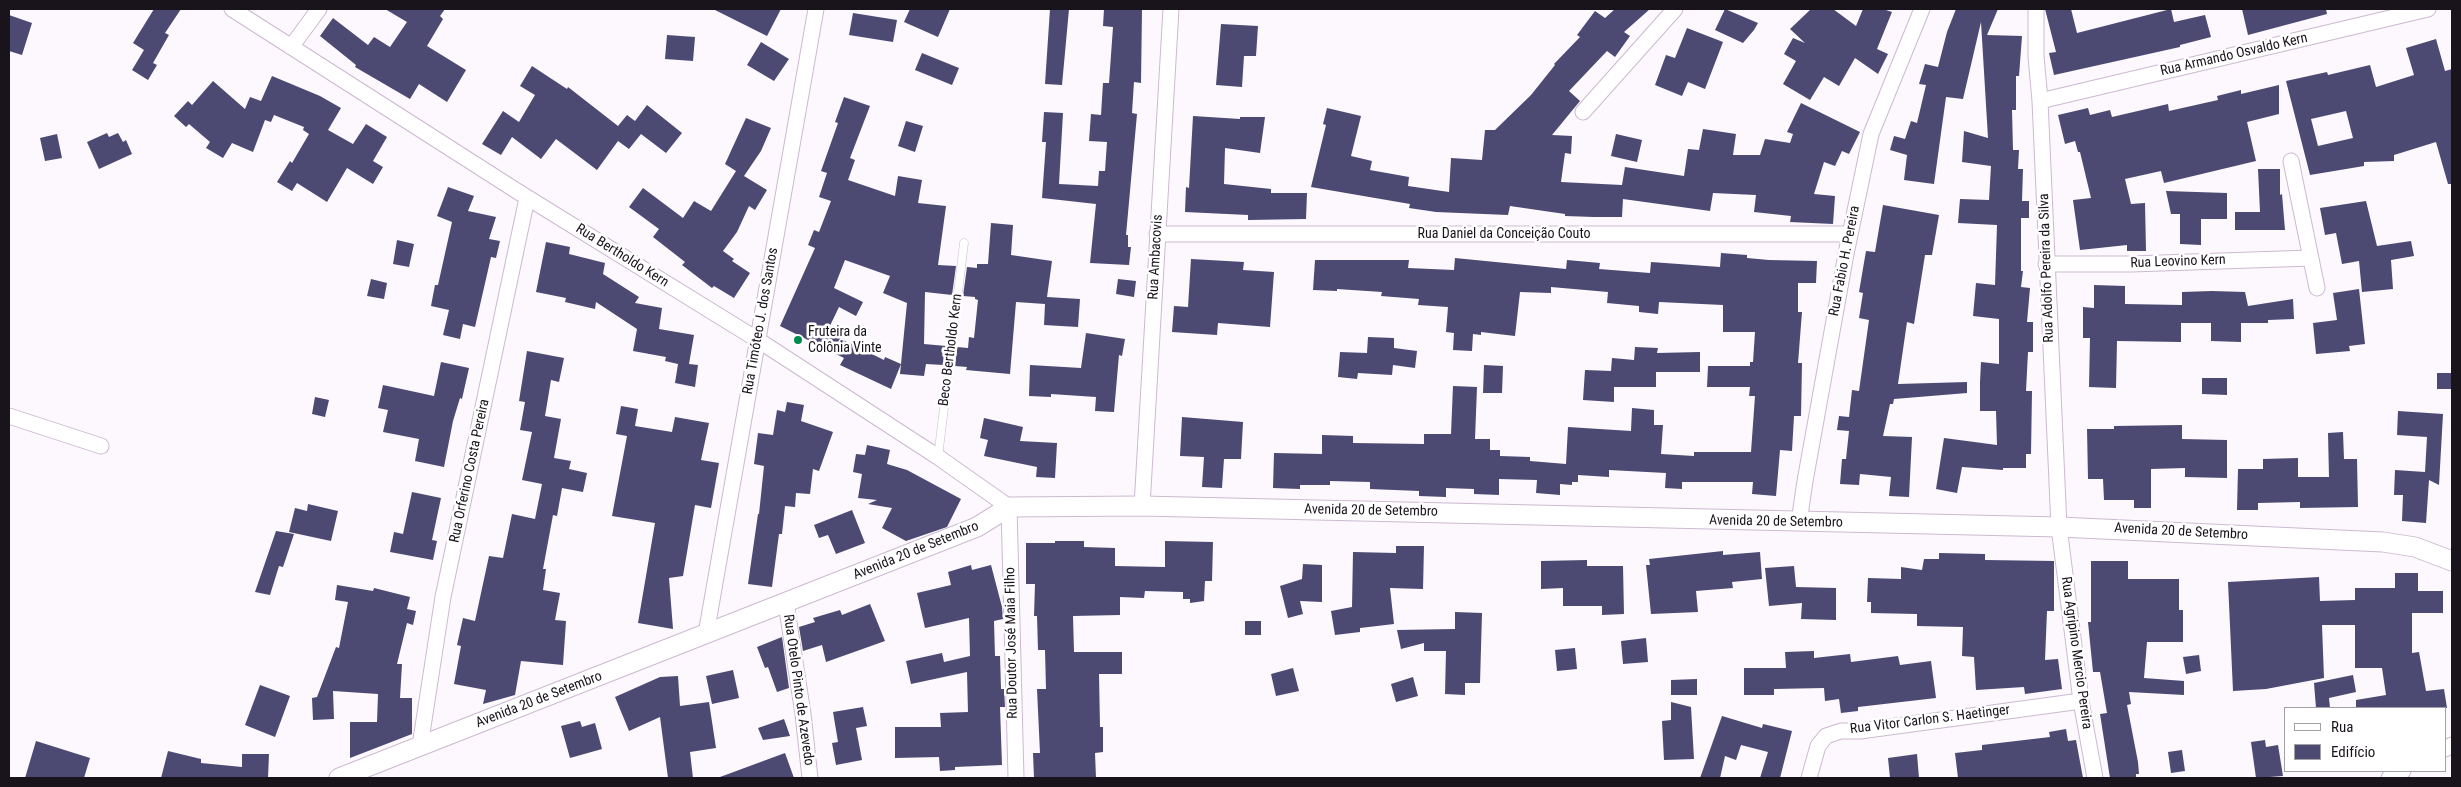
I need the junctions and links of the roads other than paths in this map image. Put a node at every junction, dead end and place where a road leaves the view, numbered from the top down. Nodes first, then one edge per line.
1 (232, 9) edge
2 (320, 9) edge
3 (816, 9) edge
4 (1170, 9) edge
5 (1675, 9) edge
6 (1922, 9) edge
7 (2036, 9) edge
8 (2428, 9) edge
9 (291, 47) junction
10 (2040, 101) junction
11 (1583, 112) dead end
12 (2291, 161) dead end
13 (527, 198) junction
14 (1157, 234) junction
15 (1850, 234) junction
16 (964, 243) dead end
17 (2311, 258) junction
18 (2046, 264) junction
19 (2317, 288) dead end
20 (758, 340) junction
21 (9, 416) edge
22 (101, 446) dead end
23 (938, 457) junction
24 (1142, 506) junction
25 (1009, 508) junction
26 (1799, 522) junction
27 (2059, 527) junction
28 (2452, 560) edge
29 (786, 603) junction
30 (706, 634) junction
31 (2081, 701) junction
32 (420, 746) junction
33 (2401, 772) edge
34 (340, 778) edge
35 (810, 778) edge
36 (1016, 778) edge
37 (1809, 778) edge
38 (2095, 778) edge
39 (2389, 778) edge

1 - 9 street, Rua Bertholdo Kern
2 - 9 street
3 - 20 street, Rua Timóteo J. dos Santos
4 - 14 street, Rua Ambacovis
5 - 11 street
6 - 15 street, Rua Fabio H. Pereira
7 - 10 street, Rua Adolfo Pereira da Silva
8 - 10 street, Rua Armando Osvaldo Kern
9 - 13 street, Rua Bertholdo Kern
10 - 18 street, Rua Adolfo Pereira da Silva
12 - 17 street
13 - 20 street, Rua Bertholdo Kern
13 - 32 street, Rua Orferino Costa Pereira
14 - 15 street, Rua Daniel da Conceição Couto
14 - 24 street, Rua Ambacovis
15 - 26 street, Rua Fabio H. Pereira
16 - 23 lane, Beco Bertholdo Kern
17 - 18 street, Rua Leovino Kern
17 - 19 street
18 - 27 street, Rua Adolfo Pereira da Silva
20 - 23 street, Rua Bertholdo Kern
20 - 30 street, Rua Timóteo J. dos Santos
21 - 22 street
23 - 25 street, Rua Bertholdo Kern
24 - 25 street, Avenida 20 de Setembro
24 - 26 street, Avenida 20 de Setembro
25 - 29 street, Avenida 20 de Setembro
25 - 36 street, Rua Doutor José Maia Filho
26 - 27 street, Avenida 20 de Setembro
27 - 28 street, Avenida 20 de Setembro
27 - 31 street, Rua Agripino Mercio Pereira
29 - 30 street, Avenida 20 de Setembro
29 - 35 street, Rua Otelo Pinto de Azevedo
30 - 32 street, Avenida 20 de Setembro
31 - 37 street, Rua Vitor Carlon S. Haetinger
31 - 38 street, Rua Agripino Mercio Pereira
32 - 34 street, Avenida 20 de Setembro
33 - 39 street

